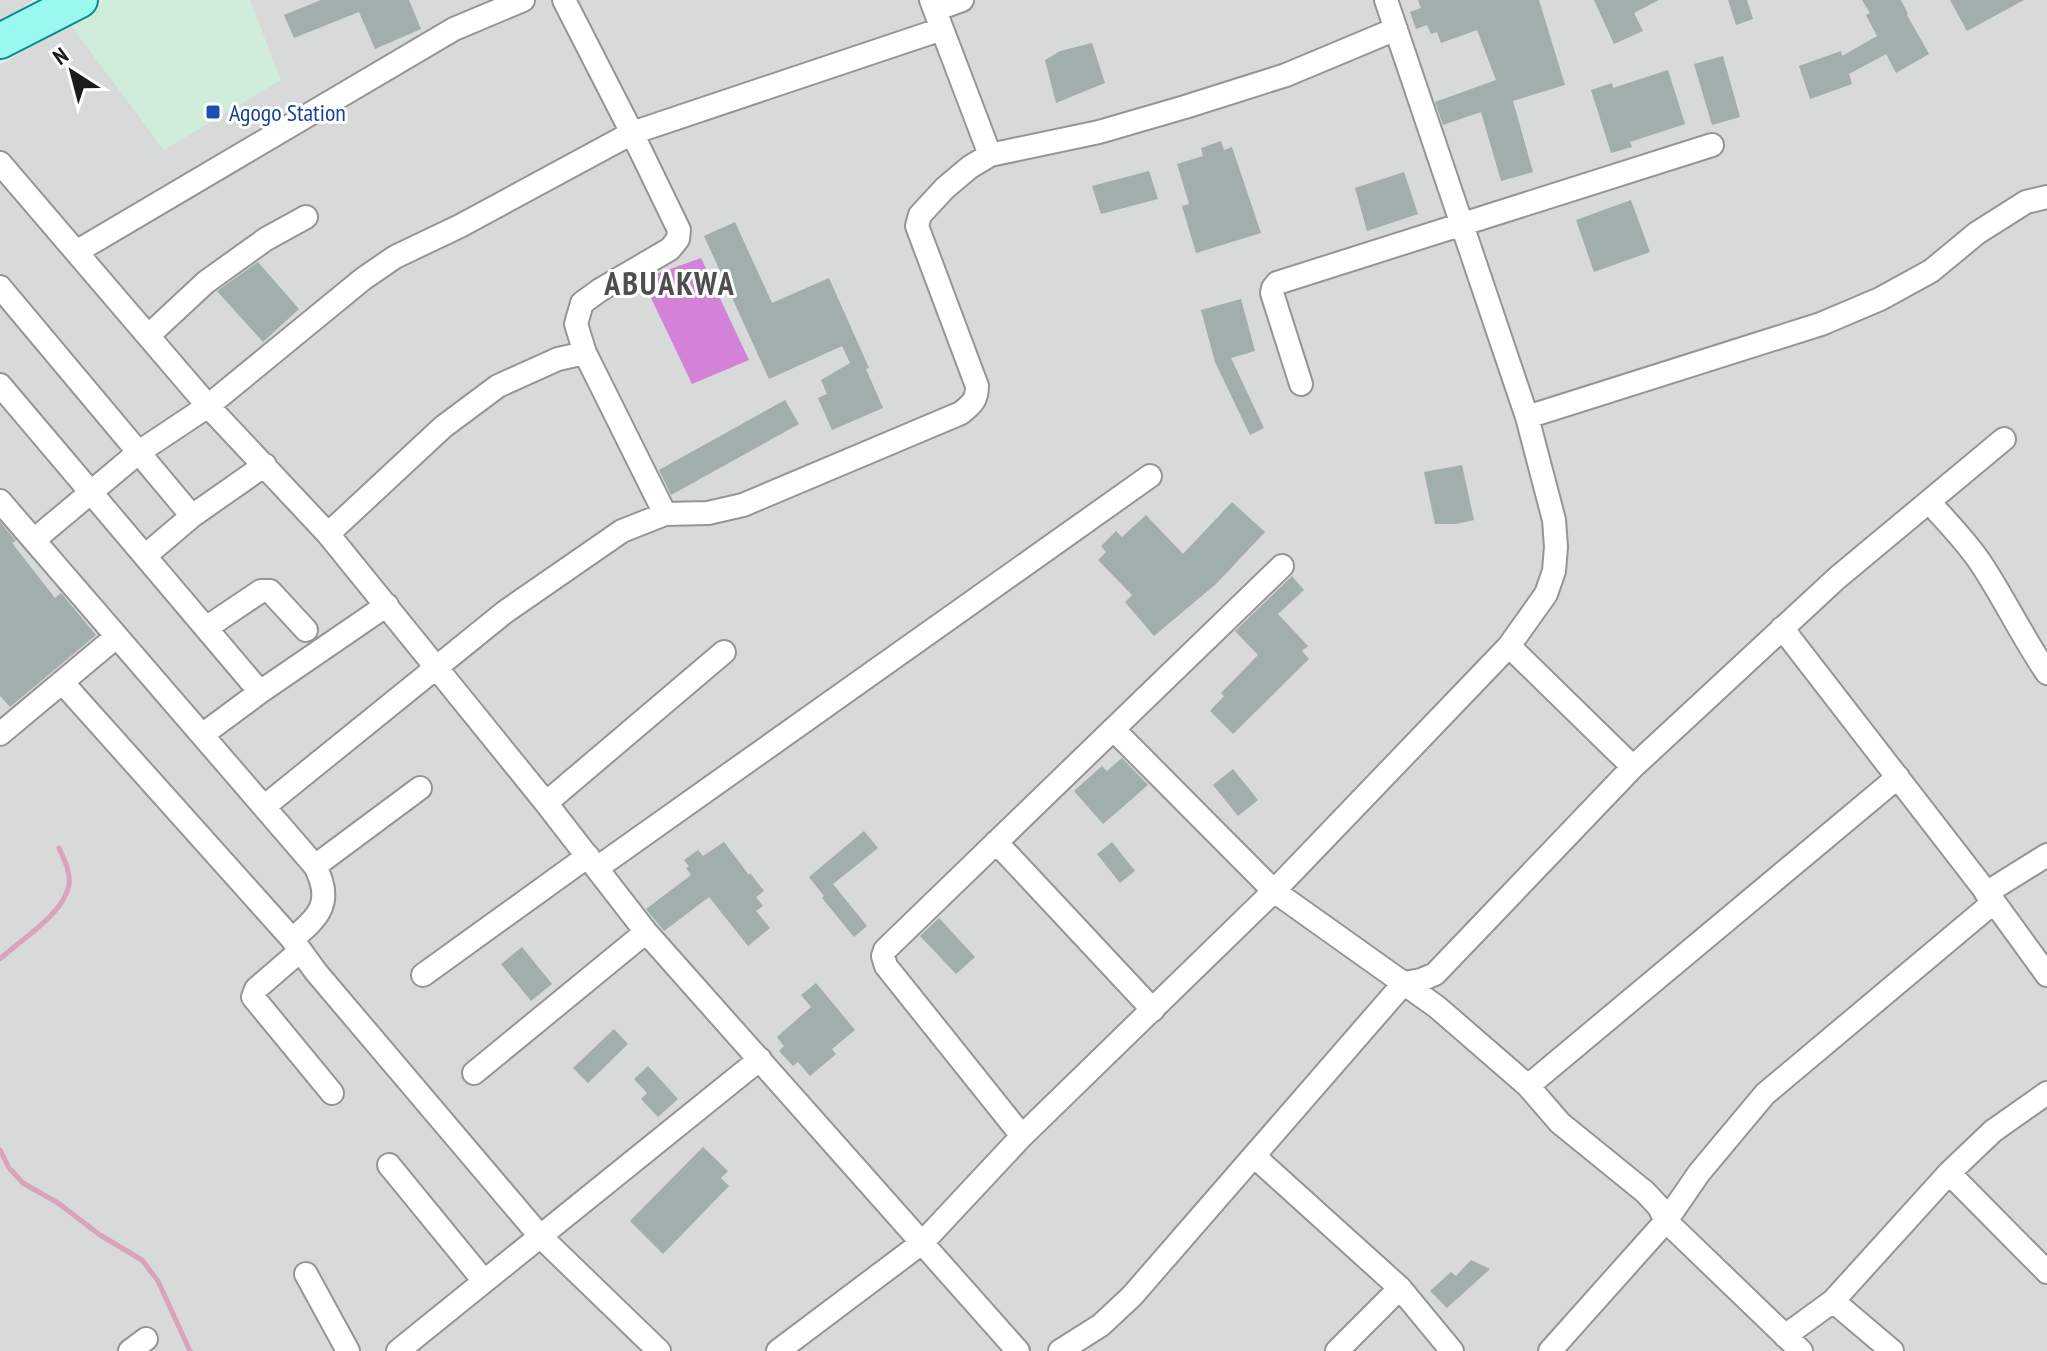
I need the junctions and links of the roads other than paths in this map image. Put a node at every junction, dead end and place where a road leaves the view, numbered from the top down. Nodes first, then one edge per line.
1 (80, 0) edge
2 (523, 0) edge
3 (564, 0) edge
4 (962, 0) edge
5 (1386, 0) edge
6 (936, 13) edge
7 (1396, 29) junction
8 (0, 41) edge
9 (632, 133) junction
10 (1712, 145) dead end
11 (990, 155) junction
12 (0, 163) edge
13 (2047, 197) edge
14 (306, 217) dead end
15 (1461, 225) junction
16 (76, 252) junction
17 (0, 287) edge
18 (148, 336) junction
19 (585, 353) junction
20 (1301, 384) dead end
21 (0, 385) edge
22 (208, 406) junction
23 (1527, 417) junction
24 (2004, 439) dead end
25 (139, 452) junction
26 (265, 465) junction
27 (1150, 476) dead end
28 (91, 491) junction
29 (0, 501) edge
30 (1929, 502) junction
31 (665, 514) junction
32 (192, 516) junction
33 (328, 534) junction
34 (34, 540) junction
35 (145, 556) junction
36 (1282, 566) dead end
37 (387, 605) junction
38 (206, 628) junction
39 (1782, 628) junction
40 (306, 630) dead end
41 (116, 637) junction
42 (1509, 646) junction
43 (724, 652) dead end
44 (436, 668) junction
45 (2047, 673) edge
46 (62, 682) junction
47 (260, 692) junction
48 (1114, 730) junction
49 (0, 734) edge
50 (202, 735) junction
51 (1633, 767) junction
52 (1898, 777) junction
53 (420, 788) dead end
54 (546, 803) junction
55 (265, 806) junction
56 (996, 842) junction
57 (2047, 855) edge
58 (592, 862) junction
59 (315, 866) junction
60 (1274, 891) junction
61 (1990, 898) junction
62 (646, 932) junction
63 (296, 945) junction
64 (423, 975) dead end
65 (2047, 975) edge
66 (1404, 983) junction
67 (1153, 1010) junction
68 (760, 1059) junction
69 (474, 1073) dead end
70 (1528, 1086) junction
71 (332, 1093) dead end
72 (2047, 1093) edge
73 (1022, 1136) junction
74 (1254, 1156) junction
75 (389, 1165) dead end
76 (1949, 1173) junction
77 (1666, 1221) junction
78 (540, 1236) junction
79 (923, 1242) junction
80 (2047, 1272) edge
81 (306, 1274) dead end
82 (484, 1281) junction
83 (1400, 1288) junction
84 (1833, 1301) junction
85 (1793, 1344) edge
86 (403, 1350) edge
87 (348, 1351) edge
88 (659, 1351) edge
89 (778, 1351) edge
90 (1018, 1351) edge
91 (1060, 1351) edge
92 (1337, 1351) edge
93 (1452, 1351) edge
94 (1550, 1351) edge
95 (1892, 1351) edge

1 - 8 main road
2 - 16 street
3 - 9 street
4 - 6 street
5 - 7 street
6 - 9 street
6 - 11 street
7 - 11 street
7 - 15 street
9 - 19 street
9 - 22 street
10 - 15 street
11 - 31 street
12 - 16 street
13 - 23 street
14 - 18 street
15 - 20 street
15 - 23 street
16 - 18 street
17 - 25 street
18 - 22 street
19 - 31 street
19 - 33 street
21 - 28 street
22 - 25 street
22 - 26 street
23 - 42 street
24 - 30 street
25 - 28 street
25 - 32 street
26 - 32 street
26 - 33 street
27 - 58 street
28 - 34 street
28 - 35 street
29 - 34 street
30 - 39 street
30 - 45 street
31 - 44 street
32 - 35 street
33 - 37 street
34 - 41 street
35 - 38 street
36 - 48 street
37 - 44 street
37 - 47 street
38 - 40 street
38 - 47 street
39 - 51 street
39 - 52 street
41 - 46 street
41 - 50 street
42 - 51 street
42 - 60 street
43 - 54 street
44 - 54 street
44 - 55 street
46 - 49 street
46 - 63 street
47 - 50 street
48 - 56 street
48 - 60 street
50 - 55 street
51 - 66 street
52 - 61 street
52 - 70 street
53 - 59 street
54 - 58 street
55 - 59 street
56 - 67 street
56 - 73 street
57 - 61 street
58 - 62 street
58 - 64 street
59 - 63 street
60 - 66 street
60 - 67 street
61 - 65 street
61 - 77 street
62 - 68 street
62 - 69 street
63 - 71 street
63 - 78 street
66 - 70 street
66 - 74 street
67 - 73 street
68 - 78 street
68 - 79 street
70 - 77 street
72 - 76 street
73 - 79 street
74 - 83 street
74 - 91 street
75 - 82 street
76 - 80 street
76 - 84 street
77 - 85 street
77 - 94 street
78 - 82 street
78 - 88 street
79 - 89 street
79 - 90 street
81 - 87 street
82 - 86 street
83 - 92 street
83 - 93 street
84 - 85 street
84 - 95 street

